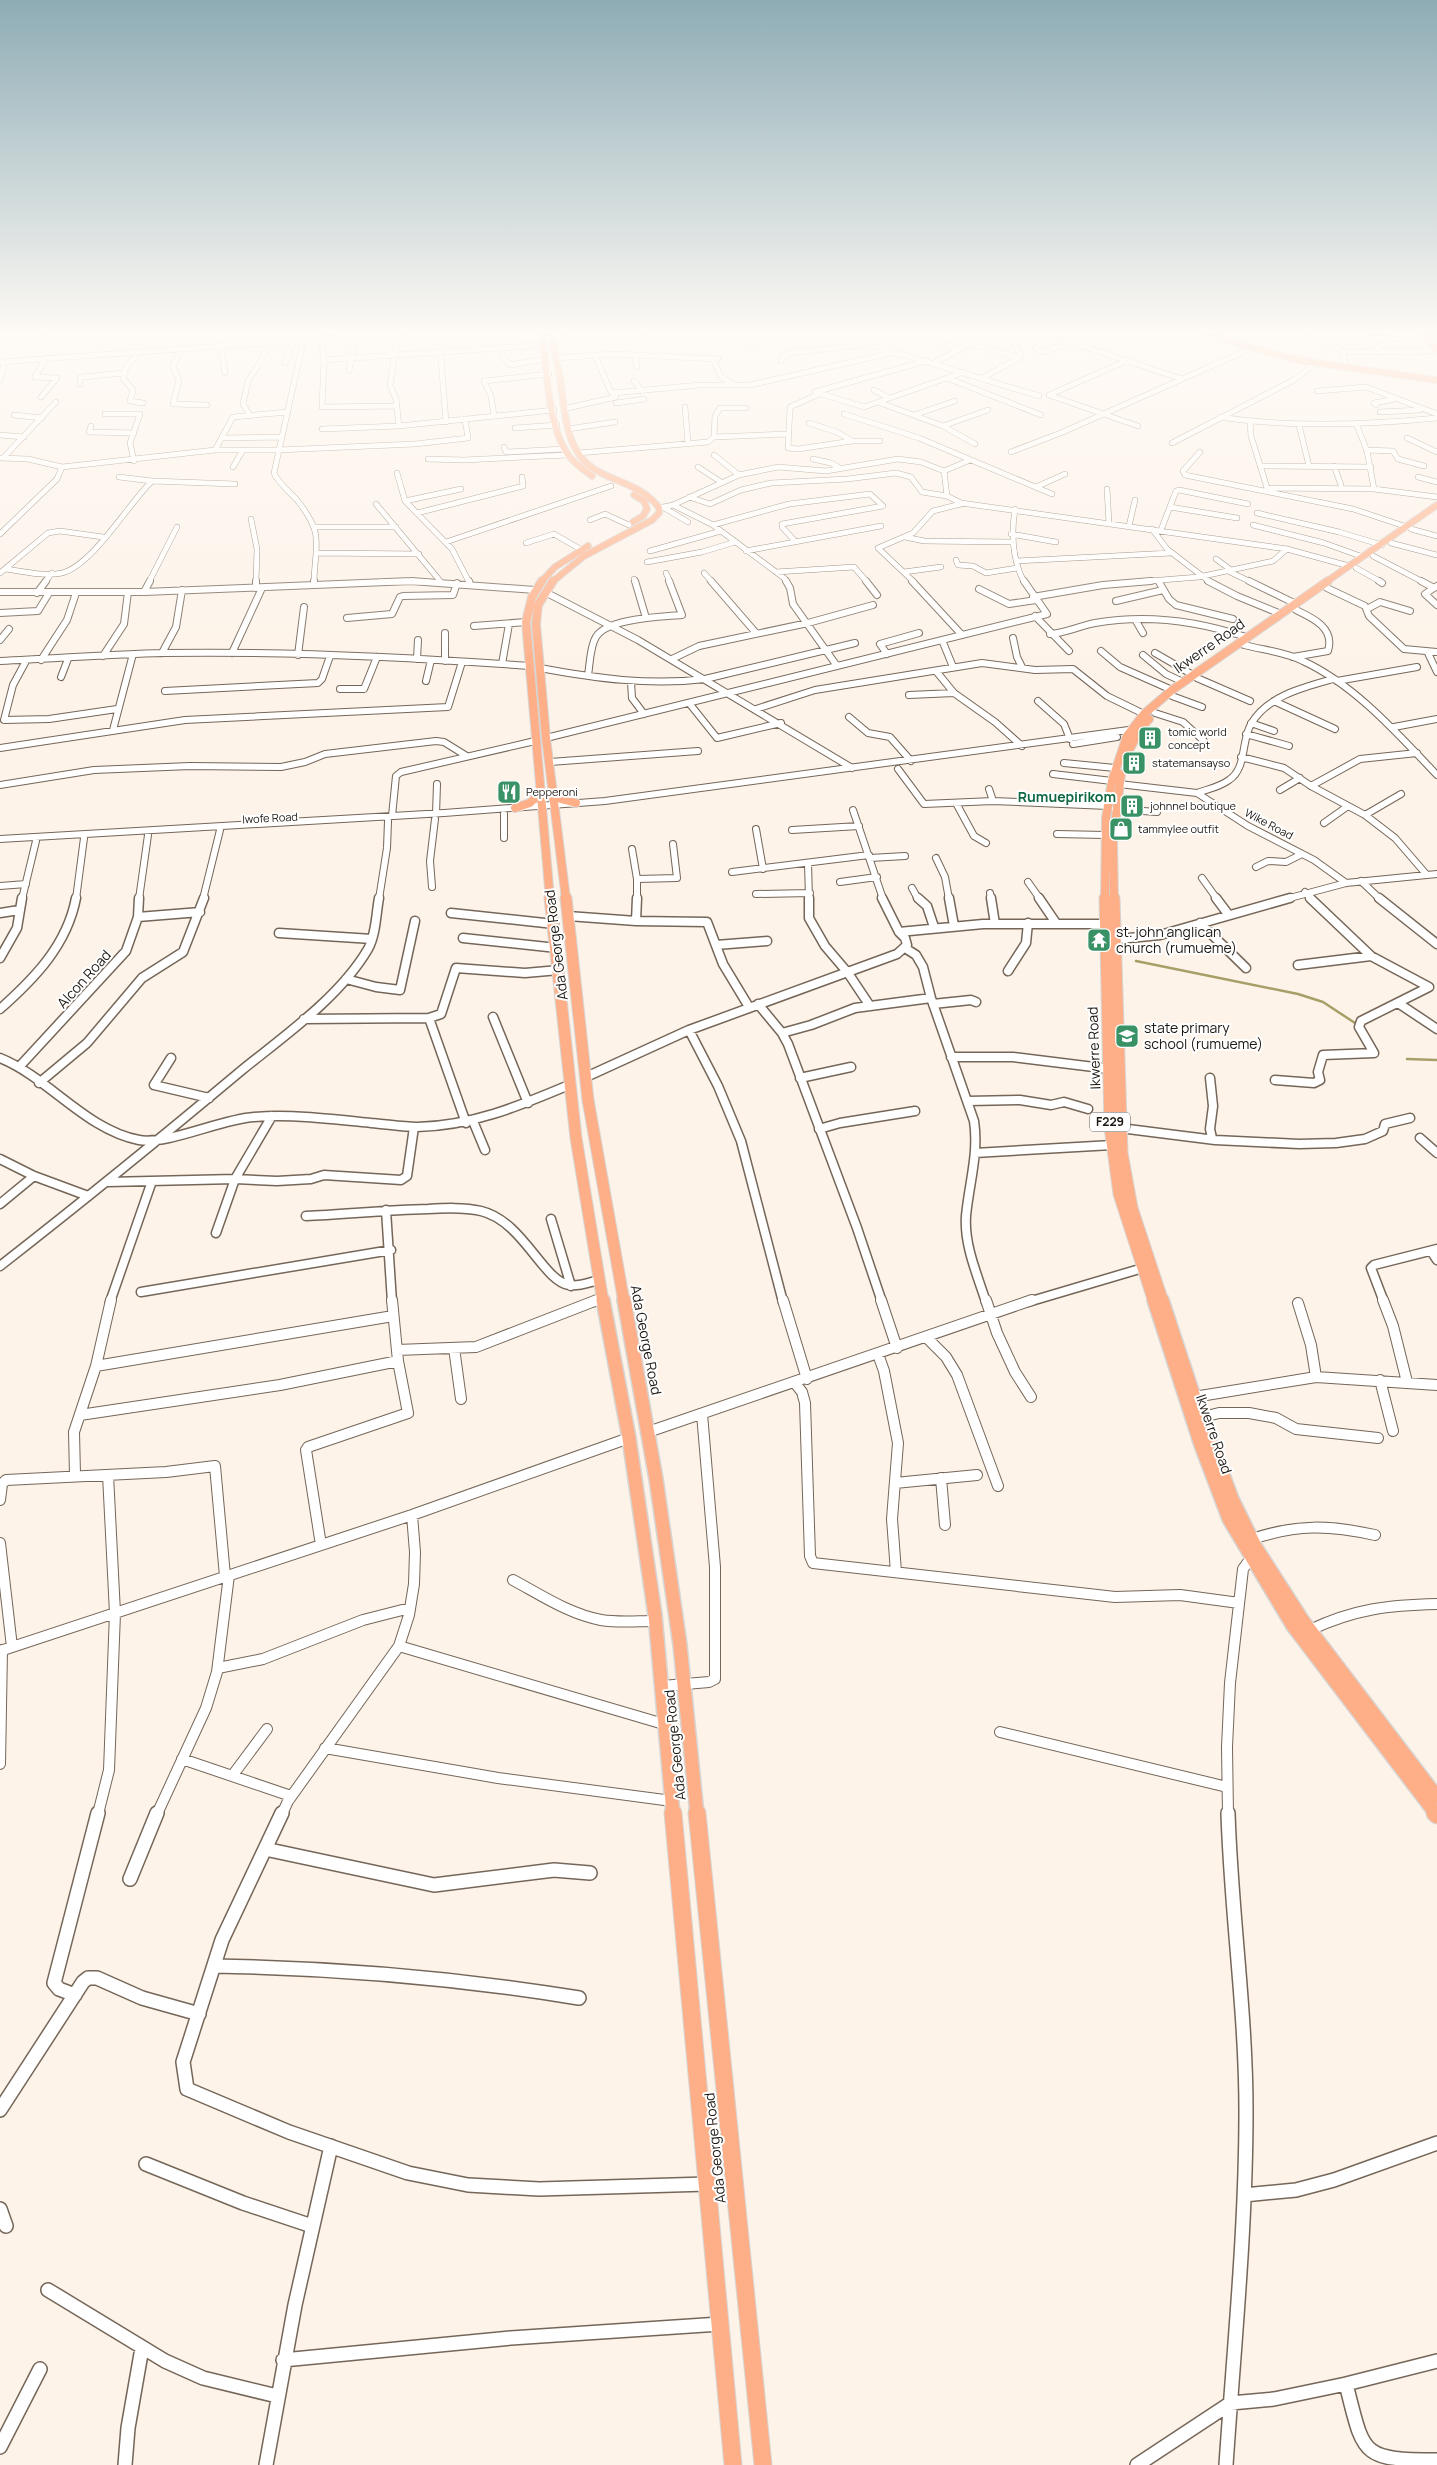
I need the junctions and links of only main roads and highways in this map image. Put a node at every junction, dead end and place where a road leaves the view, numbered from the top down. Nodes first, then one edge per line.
1 (569, 448) edge
2 (570, 452) junction
3 (1437, 505) edge
4 (1437, 510) edge
5 (1409, 528) junction
6 (540, 591) junction
7 (1296, 607) junction
8 (1245, 641) junction
9 (535, 667) junction
10 (1195, 677) junction
11 (1172, 693) junction
12 (1129, 737) junction
13 (540, 740) junction
14 (1115, 782) junction
15 (540, 792) junction
16 (576, 803) road end
17 (554, 804) junction
18 (515, 808) road end
19 (1112, 808) junction
20 (1110, 924) junction
21 (1110, 940) junction
22 (1256, 1557) junction
23 (1437, 1797) edge
24 (1437, 1815) edge
25 (733, 2465) edge
26 (763, 2465) edge

1 - 2 main road
2 - 6 main road, Ada George Road
2 - 6 main road, Ada George Road
3 - 5 main road, Ikwerre Road / F229
4 - 5 main road, Ikwerre Road / F229
5 - 7 main road, Ikwerre Road / F229
6 - 9 main road, Ada George Road
6 - 9 main road, Ada George Road
7 - 8 main road, Ikwerre Road / F229
7 - 8 main road, Ikwerre Road / F229
8 - 10 main road, Ikwerre Road / F229
9 - 13 main road, Ada George Road
10 - 11 main road, Ikwerre Road / F229
10 - 11 main road, Ikwerre Road / F229
11 - 12 main road, Ikwerre Road / F229
12 - 14 main road, Ikwerre Road / F229
12 - 14 main road, Ikwerre Road / F229
13 - 15 main road, Ada George Road
13 - 17 main road, Ada George Road
14 - 19 main road, Ikwerre Road / F229
15 - 18 main road
15 - 25 main road, Ada George Road
16 - 17 main road
17 - 26 main road, Ada George Road
19 - 20 main road, Ikwerre Road / F229
19 - 20 main road, Ikwerre Road / F229
20 - 21 main road, Ikwerre Road / F229
21 - 22 main road, Ikwerre Road / F229
21 - 22 main road, Ikwerre Road / F229
22 - 23 main road, Ikwerre Road / F229
22 - 24 main road, Ikwerre Road / F229

